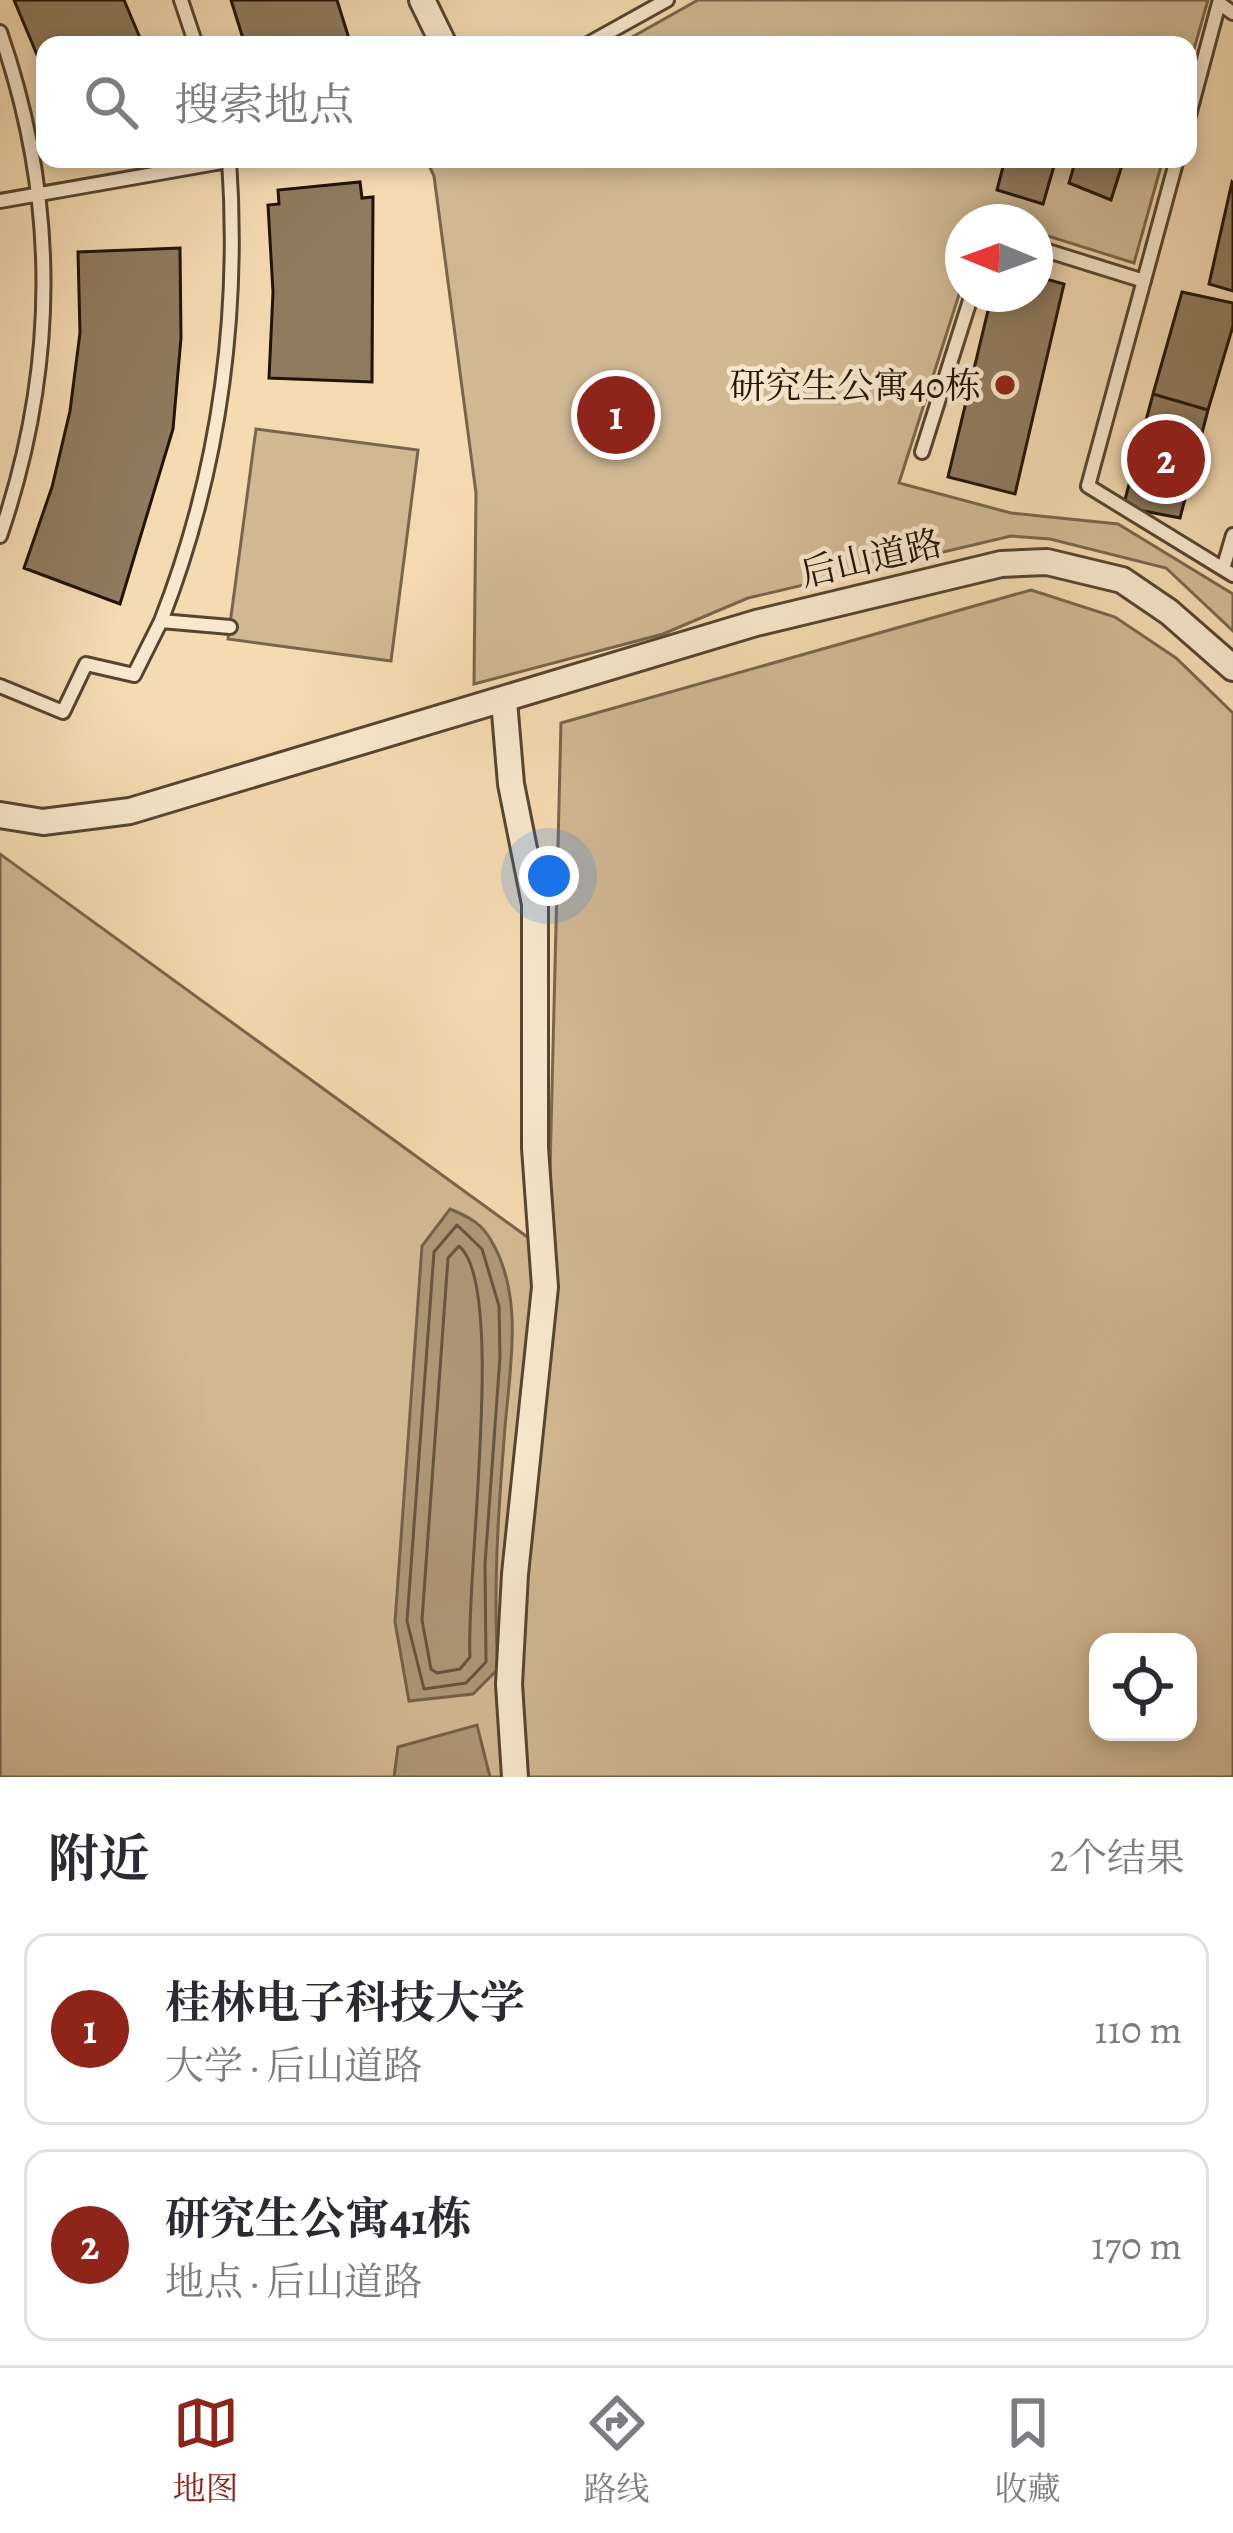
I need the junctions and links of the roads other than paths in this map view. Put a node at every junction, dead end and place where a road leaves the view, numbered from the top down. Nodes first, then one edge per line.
1 (182, 0) edge
2 (422, 0) edge
3 (667, 0) edge
4 (1233, 13) edge
5 (0, 32) edge
6 (193, 36) edge
7 (440, 36) edge
8 (602, 36) edge
9 (1197, 86) edge
10 (36, 162) edge
11 (37, 168) edge
12 (186, 168) edge
13 (232, 168) edge
14 (1175, 168) edge
15 (42, 193) junction
16 (0, 201) edge
17 (1053, 253) edge
18 (1144, 281) junction
19 (966, 312) edge
20 (922, 452) dead end
21 (6, 499) edge
22 (1233, 535) edge
23 (0, 536) edge
24 (1228, 572) edge
25 (161, 621) junction
26 (230, 627) dead end
27 (1233, 668) edge
28 (0, 686) edge
29 (504, 701) junction
30 (0, 815) edge
31 (515, 1777) edge

1 - 6 lane
2 - 7 street
3 - 8 lane
4 - 9 lane
5 - 10 lane
11 - 15 lane
12 - 15 lane
13 - 25 lane
14 - 18 lane
15 - 16 lane
15 - 21 lane
17 - 18 lane
18 - 24 lane
19 - 20 lane
21 - 23 lane
22 - 24 lane
25 - 26 lane
25 - 28 lane
27 - 29 street, 后山道路
29 - 30 street, 后山道路
29 - 31 street

